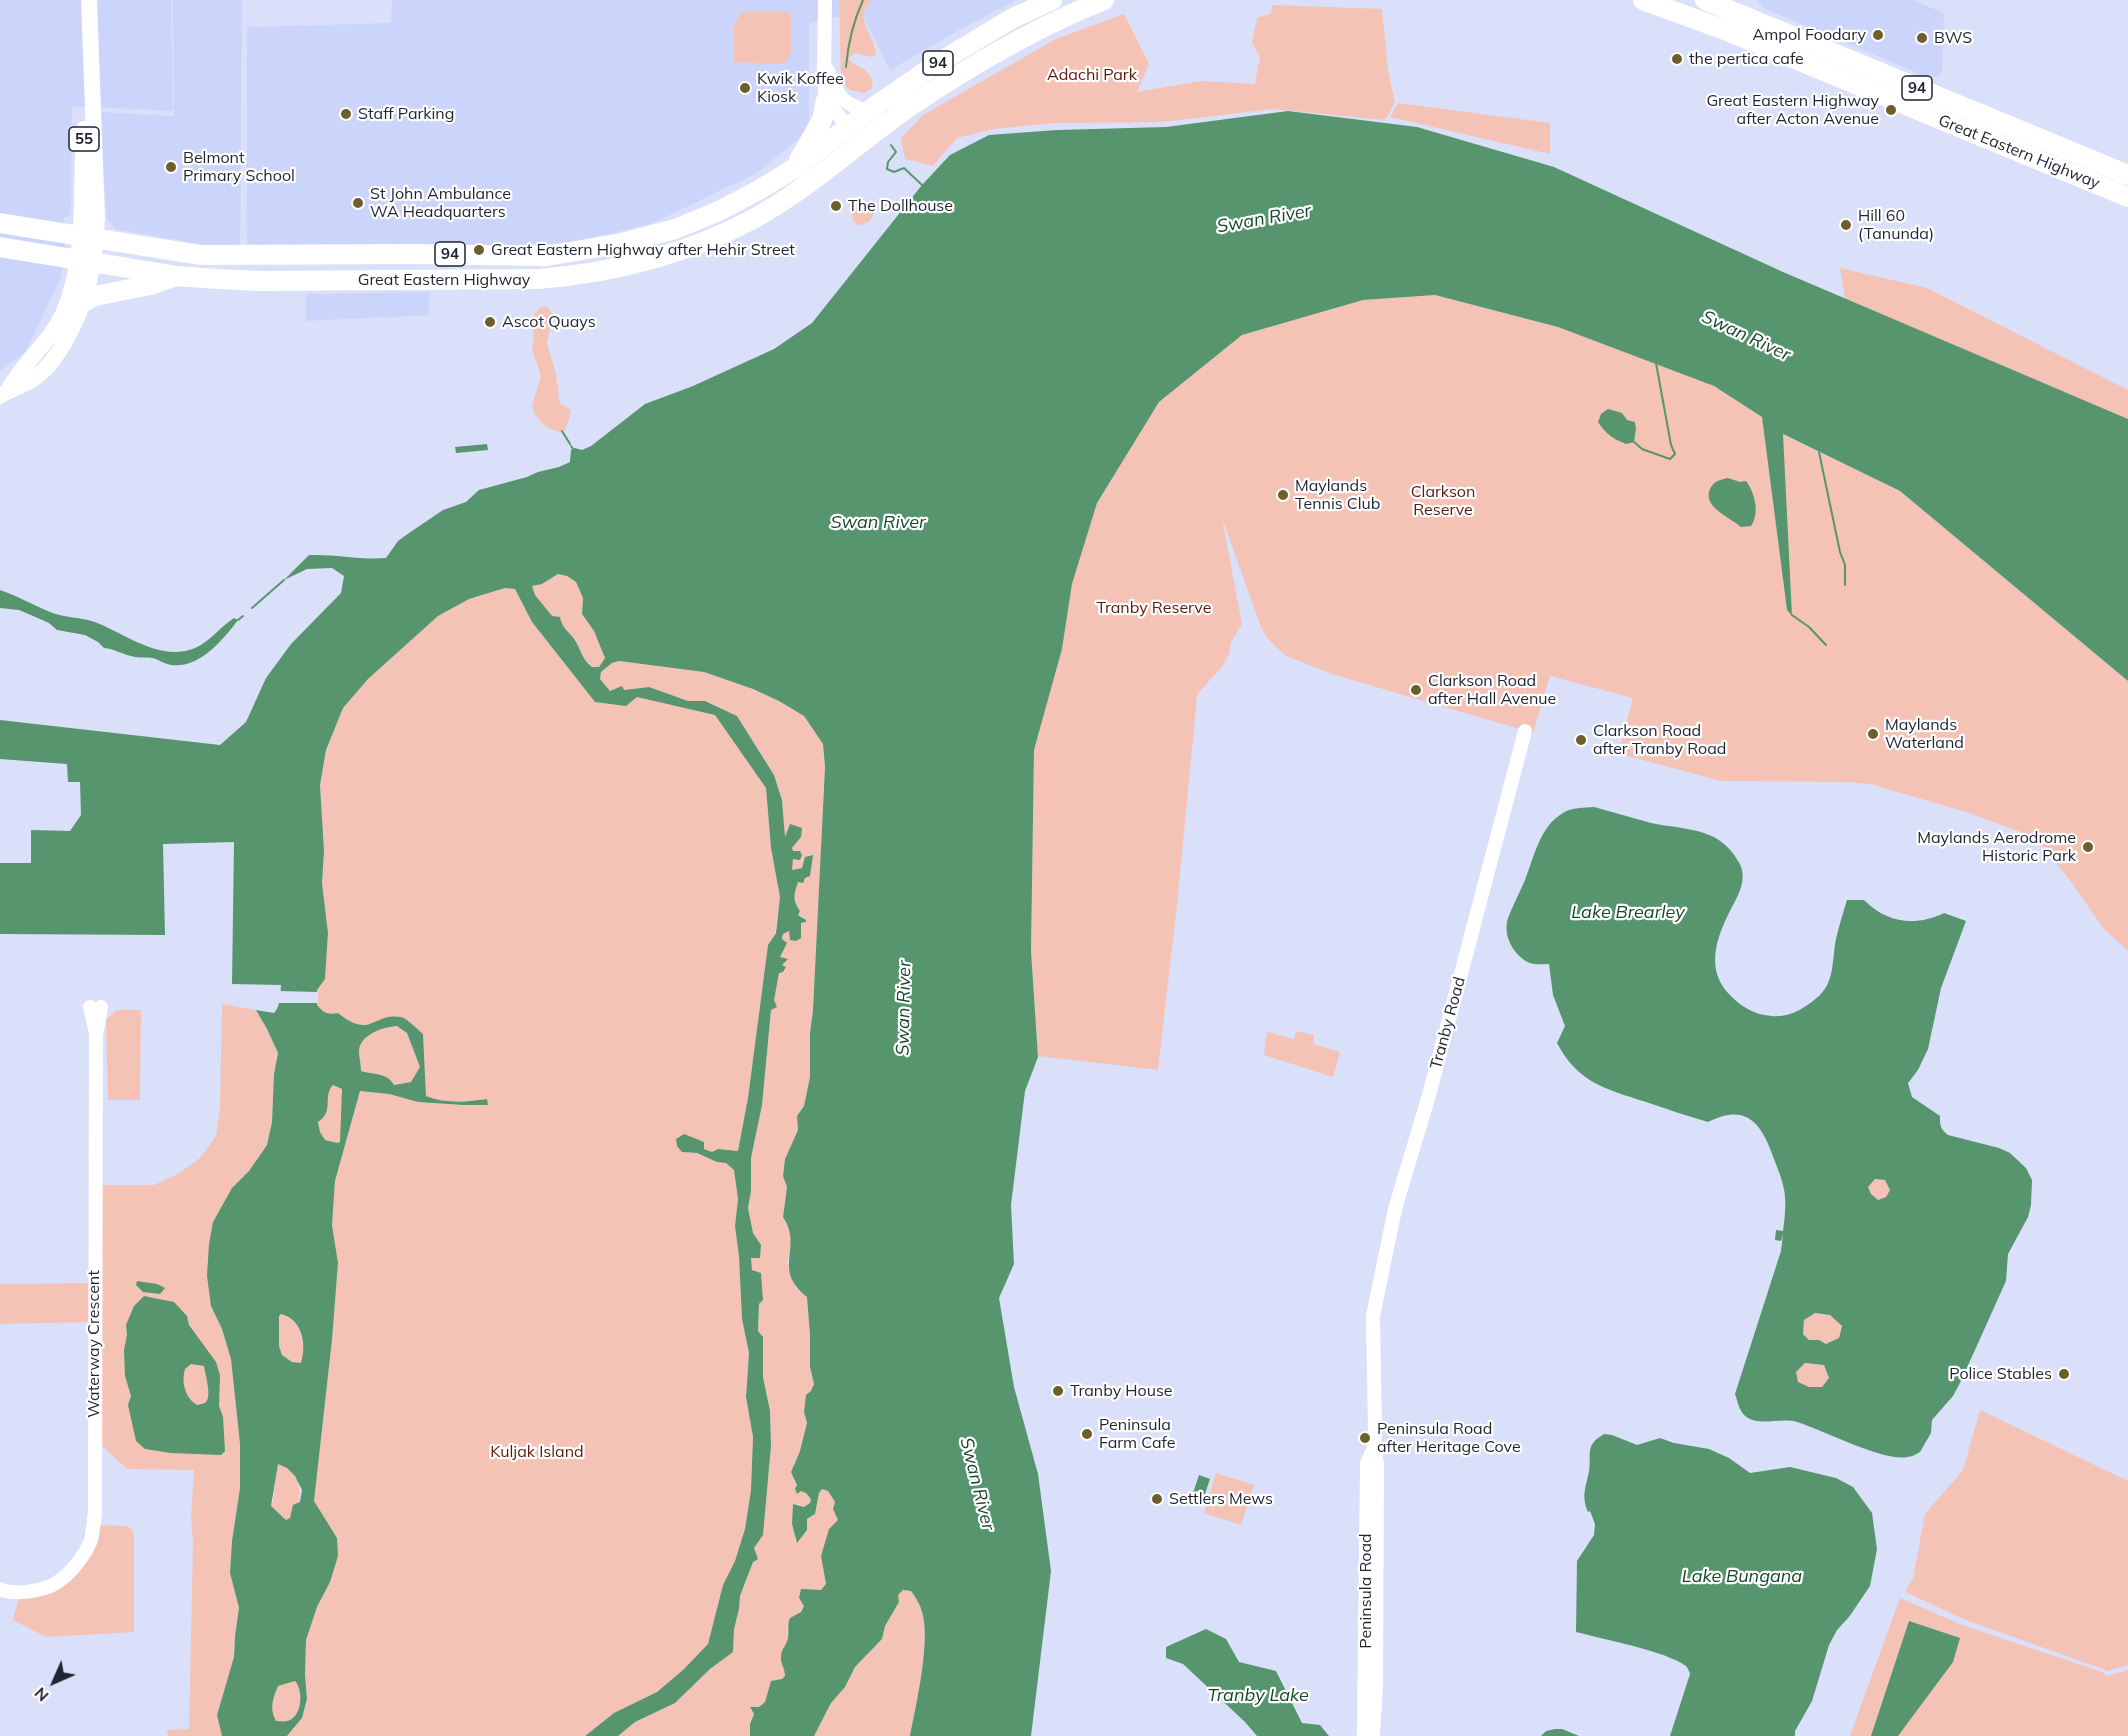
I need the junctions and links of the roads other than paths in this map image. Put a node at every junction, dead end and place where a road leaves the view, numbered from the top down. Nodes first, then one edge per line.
1 (89, 0) edge
2 (825, 0) edge
3 (1052, 0) edge
4 (1104, 0) edge
5 (1643, 0) edge
6 (1705, 0) edge
7 (825, 64) junction
8 (826, 100) junction
9 (908, 108) junction
10 (868, 112) junction
11 (848, 127) junction
12 (795, 168) junction
13 (2128, 175) edge
14 (2128, 197) edge
15 (0, 223) edge
16 (89, 238) junction
17 (0, 247) edge
18 (85, 260) junction
19 (177, 276) junction
20 (82, 303) junction
21 (3, 394) edge
22 (1525, 731) dead end
23 (95, 1007) dead end
24 (1373, 1316) joint
25 (1374, 1448) junction
26 (0, 1589) edge
27 (1364, 1736) edge
28 (1372, 1736) edge

1 - 16 main road, 55
2 - 7 street
3 - 10 highway, Great Eastern Highway / 94
4 - 9 highway, Great Eastern Highway / 94
5 - 14 highway, Great Eastern Highway / 94
6 - 13 highway, Great Eastern Highway / 94
7 - 8 street
7 - 10 street
8 - 11 street
8 - 12 highway
9 - 11 highway
9 - 19 highway, Great Eastern Highway / 94
10 - 11 highway, Great Eastern Highway / 94
11 - 12 highway, Great Eastern Highway / 94
12 - 16 highway, Great Eastern Highway / 94
15 - 16 highway, Great Eastern Highway / 94
16 - 18 main road, 55
17 - 18 highway, Great Eastern Highway / 94
18 - 19 highway, Great Eastern Highway / 94
18 - 20 main road, 55
18 - 21 main road, 55
19 - 20 highway
20 - 21 main road, 55
22 - 24 street, Tranby Road
23 - 26 street, Waterway Crescent
24 - 25 street, Peninsula Road
25 - 27 street, Peninsula Road
25 - 28 street, Peninsula Road

